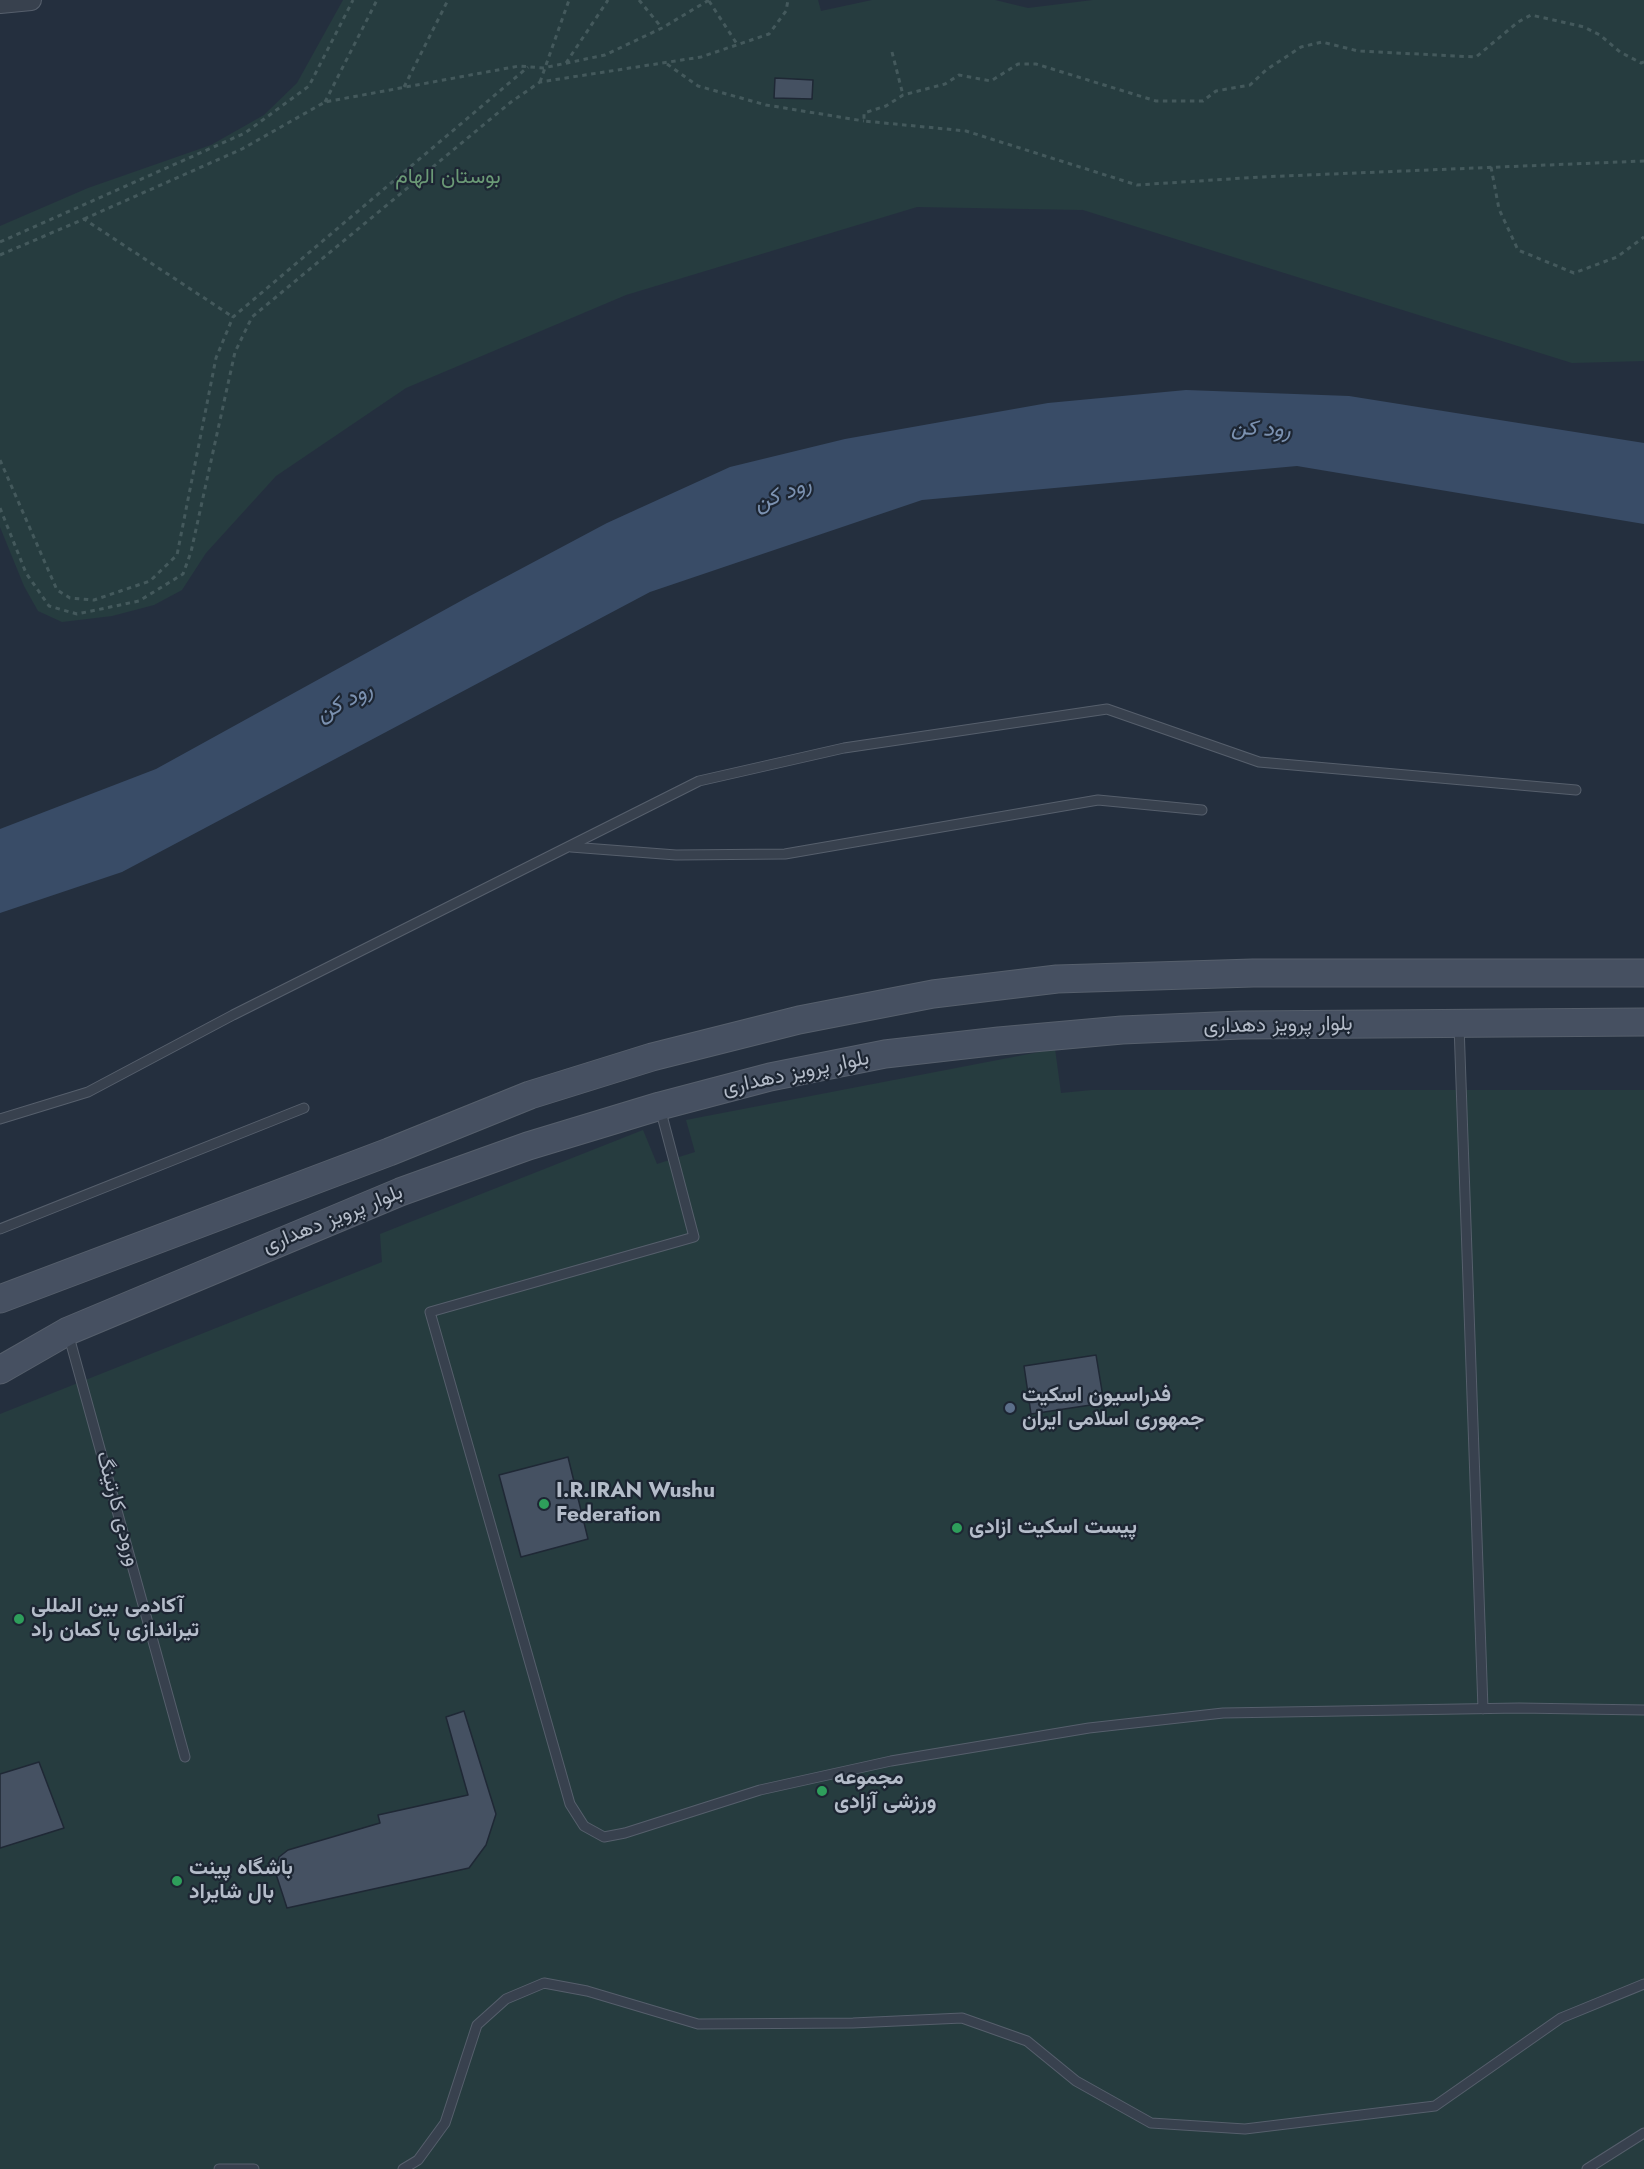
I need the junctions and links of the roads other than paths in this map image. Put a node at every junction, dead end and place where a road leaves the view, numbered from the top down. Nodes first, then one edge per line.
1 (31, 0) edge
2 (0, 3) edge
3 (1575, 790) dead end
4 (1202, 810) dead end
5 (568, 847) junction
6 (1644, 973) edge
7 (1644, 1022) edge
8 (1459, 1025) junction
9 (660, 1106) junction
10 (304, 1107) dead end
11 (0, 1119) edge
12 (0, 1229) edge
13 (0, 1299) edge
14 (68, 1331) junction
15 (6, 1364) edge
16 (1484, 1709) junction
17 (1644, 1710) edge
18 (185, 1757) dead end
19 (1644, 1984) edge
20 (1644, 2133) edge
21 (219, 2169) edge
22 (254, 2169) edge
23 (403, 2169) edge
24 (1587, 2169) edge

1 - 2 street
3 - 5 lane
4 - 5 lane
5 - 11 lane
6 - 13 main road, بلوار پرویز دهداری
7 - 8 main road, بلوار پرویز دهداری
8 - 9 main road, بلوار پرویز دهداری
8 - 16 lane
9 - 14 main road, بلوار پرویز دهداری
9 - 16 lane
10 - 12 lane
14 - 15 main road, بلوار پرویز دهداری
14 - 18 lane, ورودی کارتینگ
16 - 17 lane
19 - 23 lane
20 - 24 lane
21 - 22 lane

